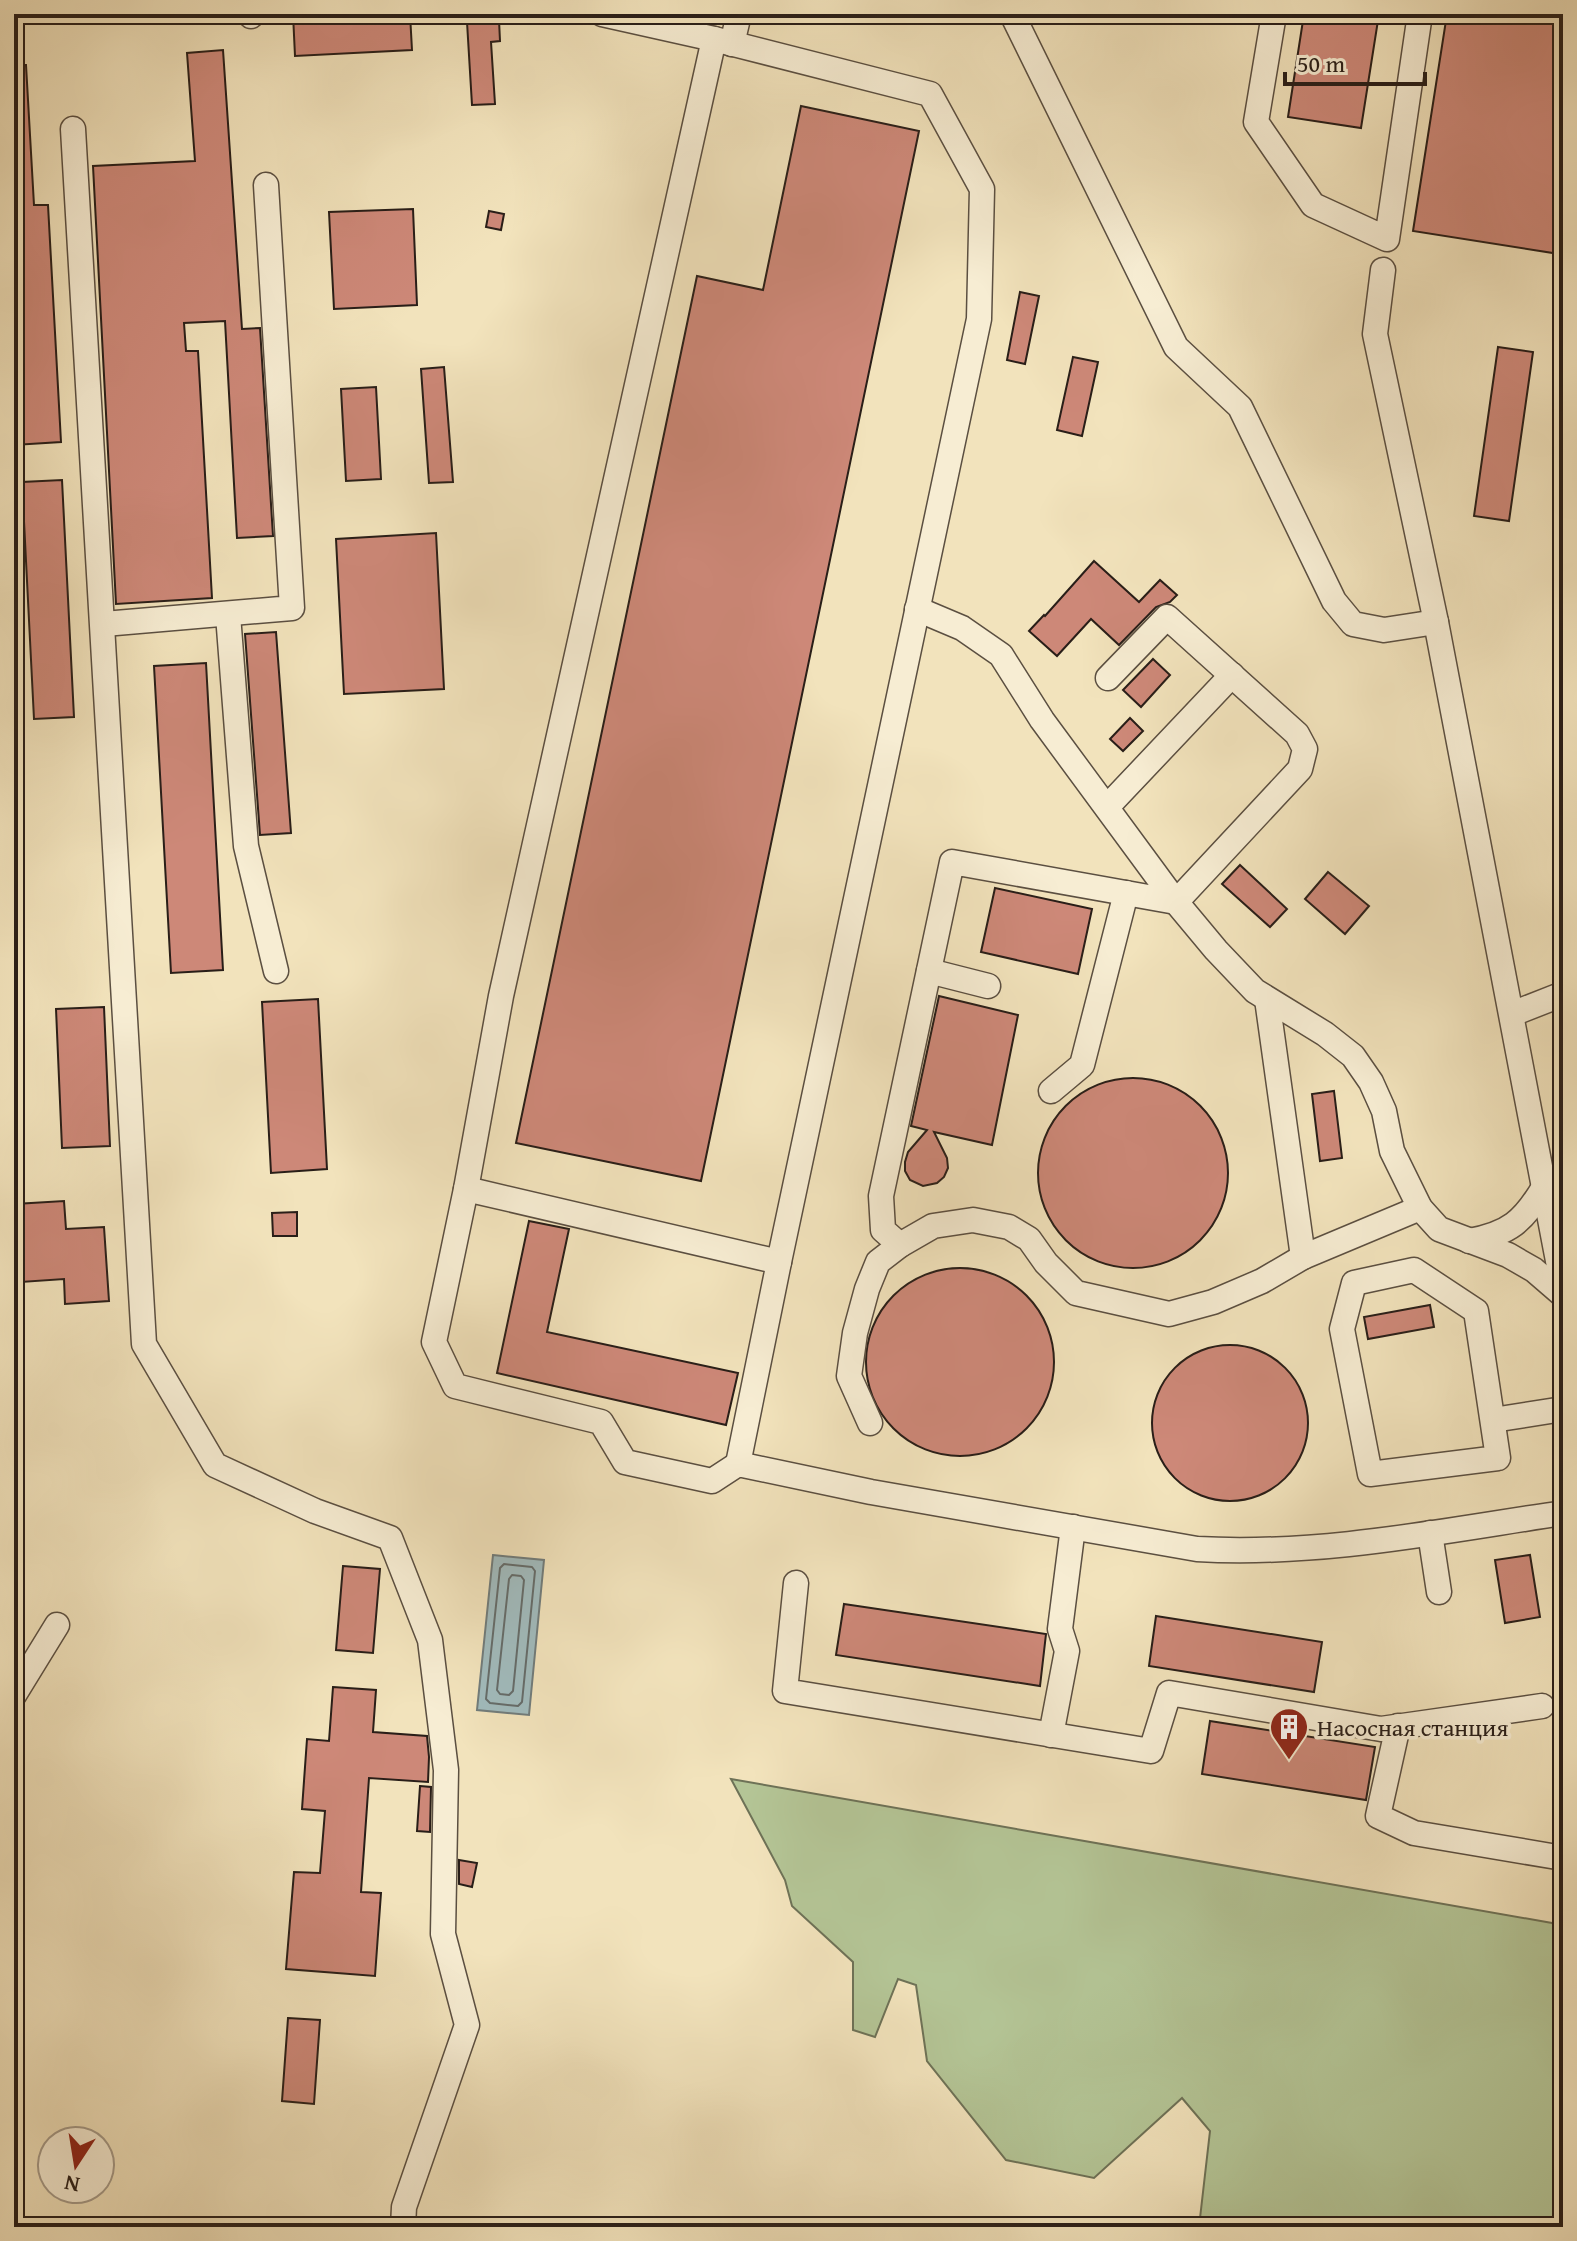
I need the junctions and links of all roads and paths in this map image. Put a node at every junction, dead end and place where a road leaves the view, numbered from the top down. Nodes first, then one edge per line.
1 (602, 14) edge
2 (739, 14) edge
3 (1012, 14) edge
4 (1274, 14) edge
5 (1420, 14) edge
6 (723, 42) junction
7 (73, 129) dead end
8 (266, 185) dead end
9 (1383, 270) dead end
10 (917, 609) junction
11 (228, 615) junction
12 (1436, 622) junction
13 (104, 624) junction
14 (1232, 675) junction
15 (1108, 678) dead end
16 (1107, 807) junction
17 (1126, 893) junction
18 (1176, 902) junction
19 (276, 971) dead end
20 (929, 971) junction
21 (988, 986) dead end
22 (1563, 994) edge
23 (1267, 999) junction
24 (1512, 1014) junction
25 (1051, 1091) dead end
26 (1544, 1187) junction
27 (466, 1189) junction
28 (1420, 1208) junction
29 (1469, 1241) junction
30 (900, 1245) junction
31 (1303, 1257) junction
32 (779, 1262) junction
33 (1563, 1287) edge
34 (1563, 1295) edge
35 (1563, 1409) edge
36 (1493, 1420) junction
37 (870, 1423) dead end
38 (738, 1464) junction
39 (1563, 1513) edge
40 (1073, 1527) junction
41 (1430, 1533) junction
42 (796, 1583) dead end
43 (1439, 1592) dead end
44 (57, 1625) dead end
45 (14, 1695) edge
46 (1542, 1706) dead end
47 (1398, 1726) junction
48 (1051, 1735) junction
49 (1563, 1858) edge
50 (403, 2227) edge

1 - 6 lane
2 - 6 lane
3 - 12 lane
4 - 5 lane
6 - 10 lane
6 - 27 lane
7 - 13 lane
8 - 11 lane
9 - 12 lane
10 - 16 lane
10 - 32 lane
11 - 13 lane
11 - 19 lane
12 - 24 lane
13 - 50 lane
14 - 15 lane
14 - 16 lane
14 - 18 lane
16 - 18 lane
17 - 18 lane
17 - 20 lane
17 - 25 lane
18 - 23 lane
20 - 21 lane
20 - 30 lane
22 - 24 lane
23 - 28 lane
23 - 31 lane
24 - 26 lane
26 - 29 lane
26 - 33 lane
27 - 32 lane
27 - 38 lane
28 - 29 lane
28 - 31 lane
29 - 34 lane
30 - 31 lane
30 - 37 lane
32 - 38 lane
35 - 36 lane
36 - 36 lane
38 - 40 lane
39 - 41 lane
40 - 41 lane
40 - 48 lane
41 - 43 lane
42 - 48 lane
44 - 45 lane
46 - 47 lane
47 - 48 lane
47 - 49 lane

